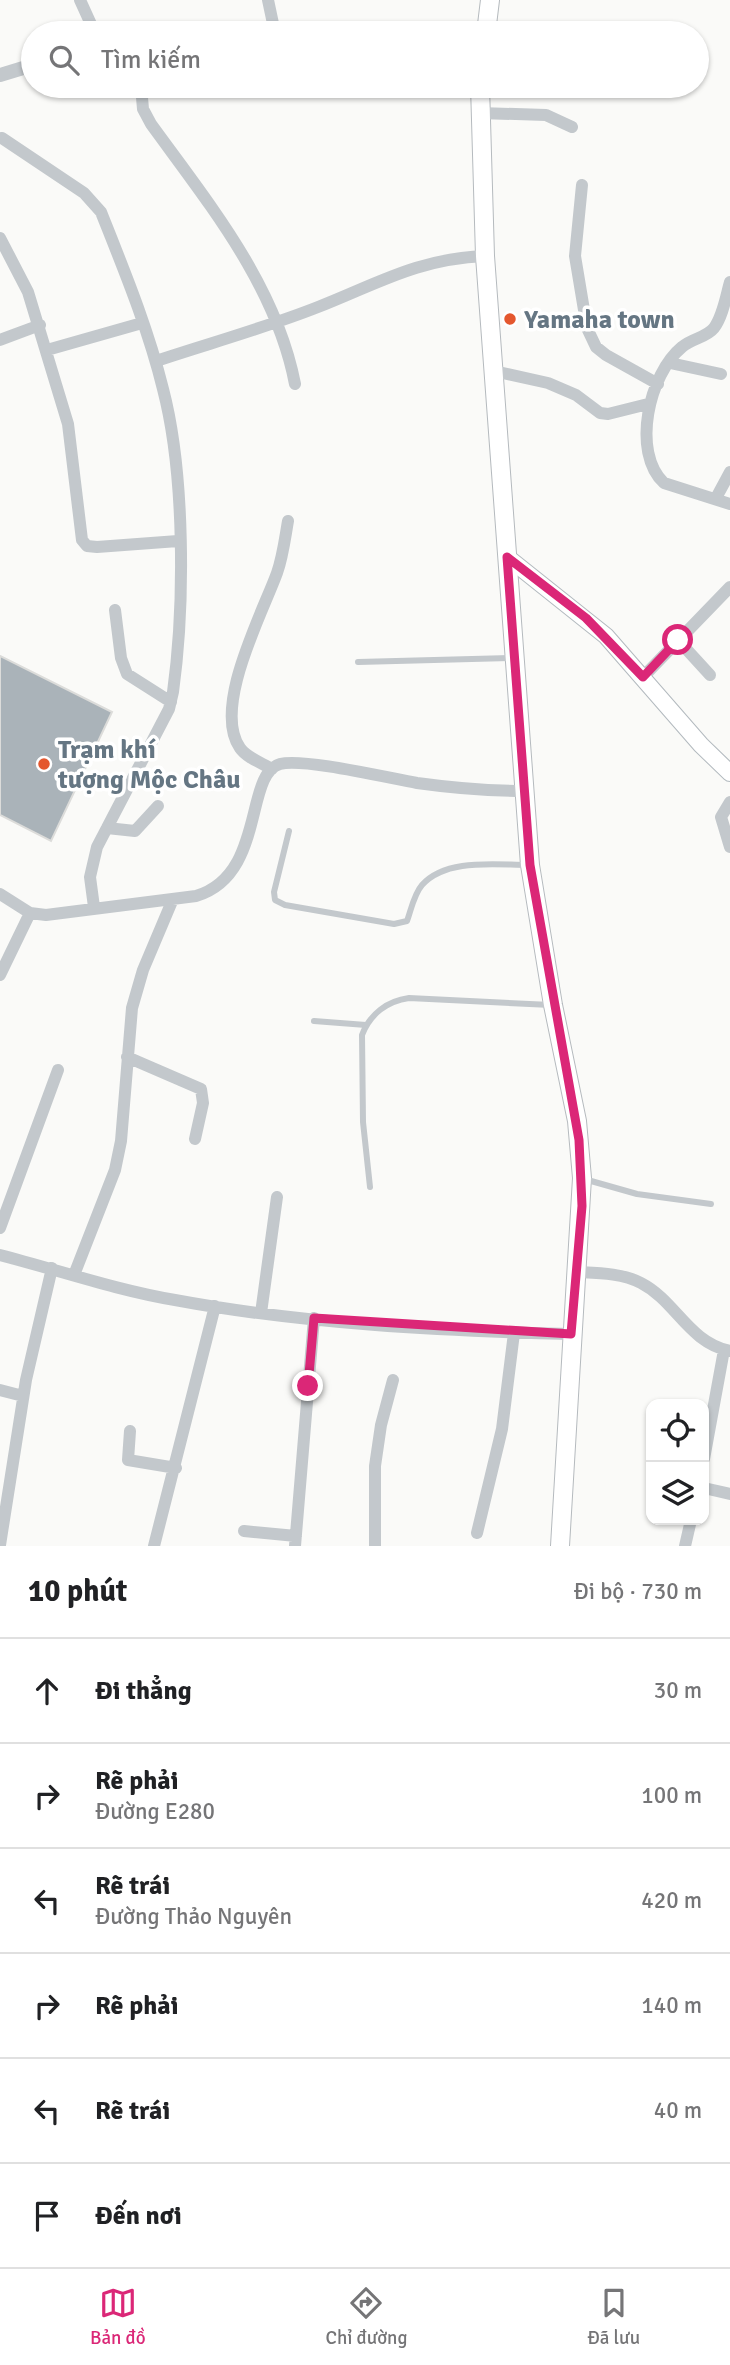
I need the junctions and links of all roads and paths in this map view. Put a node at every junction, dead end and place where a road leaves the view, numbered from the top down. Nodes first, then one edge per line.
1 (80, 0) edge
2 (268, 0) edge
3 (490, 0) edge
4 (90, 21) edge
5 (272, 21) edge
6 (487, 21) edge
7 (21, 69) edge
8 (0, 75) edge
9 (142, 98) edge
10 (480, 98) edge
11 (479, 113) junction
12 (572, 127) dead end
13 (2, 138) dead end
14 (582, 185) dead end
15 (0, 238) edge
16 (485, 256) junction
17 (730, 282) edge
18 (278, 320) junction
19 (142, 323) junction
20 (40, 325) junction
21 (0, 340) edge
22 (47, 350) junction
23 (156, 361) junction
24 (670, 363) junction
25 (494, 371) junction
26 (721, 374) dead end
27 (295, 384) dead end
28 (658, 384) junction
29 (648, 404) junction
30 (730, 472) edge
31 (716, 498) junction
32 (730, 504) edge
33 (288, 520) dead end
34 (178, 541) junction
35 (507, 557) junction
36 (730, 587) edge
37 (115, 610) dead end
38 (678, 640) junction
39 (516, 658) junction
40 (358, 662) dead end
41 (710, 674) dead end
42 (643, 677) junction
43 (171, 702) junction
44 (272, 769) junction
45 (730, 773) edge
46 (524, 791) junction
47 (730, 802) edge
48 (158, 806) dead end
49 (107, 828) junction
50 (289, 831) dead end
51 (730, 847) edge
52 (530, 865) junction
53 (0, 894) edge
54 (173, 899) junction
55 (94, 908) junction
56 (30, 913) junction
57 (5, 954) edge
58 (0, 975) edge
59 (553, 1005) junction
60 (314, 1021) dead end
61 (366, 1025) junction
62 (127, 1056) junction
63 (58, 1070) dead end
64 (195, 1139) dead end
65 (582, 1178) junction
66 (370, 1187) dead end
67 (277, 1197) dead end
68 (711, 1204) dead end
69 (0, 1228) edge
70 (0, 1255) edge
71 (52, 1268) junction
72 (577, 1272) junction
73 (74, 1275) junction
74 (215, 1306) junction
75 (261, 1313) junction
76 (314, 1318) junction
77 (514, 1333) junction
78 (571, 1334) junction
79 (727, 1351) edge
80 (393, 1380) dead end
81 (0, 1390) edge
82 (23, 1396) junction
83 (130, 1431) dead end
84 (709, 1436) edge
85 (176, 1468) junction
86 (709, 1489) edge
87 (730, 1494) edge
88 (690, 1525) edge
89 (244, 1531) dead end
90 (477, 1533) dead end
91 (296, 1541) edge
92 (0, 1545) edge
93 (155, 1546) edge
94 (374, 1546) edge
95 (560, 1546) edge
96 (685, 1546) edge

1 - 4 street
2 - 5 street
3 - 6 main road
7 - 8 street
9 - 18 street
10 - 11 main road
11 - 12 street
11 - 16 main road
13 - 19 street
14 - 28 street
15 - 20 street
16 - 18 street
16 - 25 main road
17 - 24 street
18 - 23 street
18 - 27 street
19 - 22 street
19 - 23 street
20 - 21 street
20 - 22 street
22 - 34 street
23 - 34 street
24 - 26 street
24 - 28 street
25 - 29 street
25 - 35 main road
28 - 29 street
29 - 31 street
30 - 31 street
31 - 32 street
33 - 44 street
34 - 43 street
35 - 39 main road
35 - 42 main road
36 - 38 street
37 - 43 street
38 - 41 street
38 - 42 street
39 - 40 lane
39 - 46 main road
42 - 45 main road
43 - 49 street
44 - 46 street
44 - 54 street
46 - 52 main road
47 - 51 street
48 - 49 street
49 - 55 street
50 - 52 lane
52 - 59 main road
53 - 56 street
54 - 55 street
54 - 62 street
55 - 56 street
56 - 57 street
57 - 58 street
59 - 61 lane
59 - 65 main road
60 - 61 lane
61 - 66 lane
62 - 64 street
62 - 73 street
63 - 69 street
65 - 68 lane
65 - 72 main road
67 - 75 street
70 - 71 street
71 - 73 street
71 - 82 street
72 - 78 main road
72 - 79 street
73 - 74 street
74 - 75 street
74 - 85 street
75 - 76 street
76 - 77 street
76 - 91 street
77 - 78 street
77 - 90 street
78 - 95 main road
79 - 84 street
80 - 94 street
81 - 82 street
82 - 92 street
83 - 85 street
85 - 93 street
86 - 87 street
88 - 96 street
89 - 91 street

